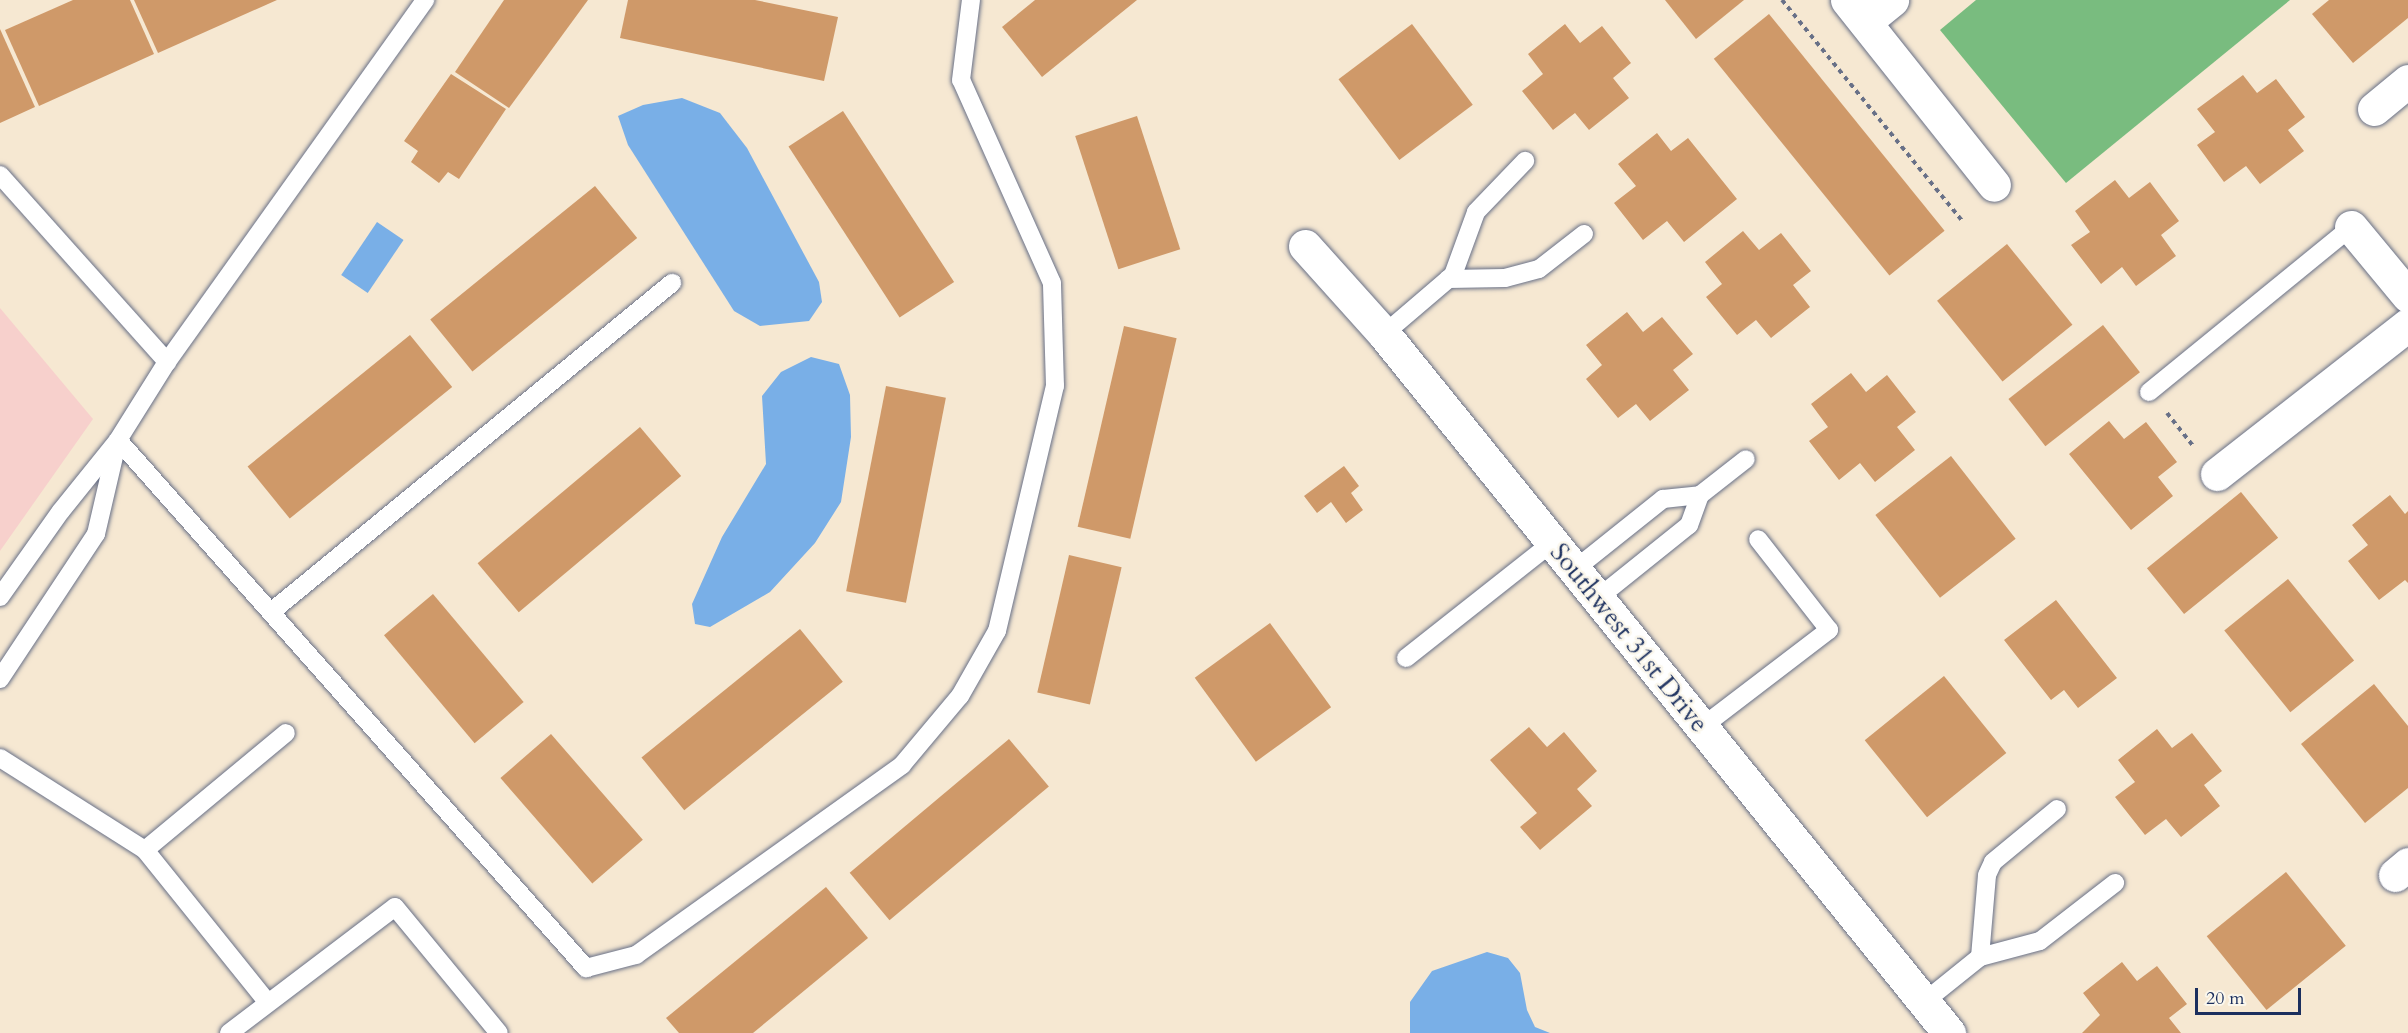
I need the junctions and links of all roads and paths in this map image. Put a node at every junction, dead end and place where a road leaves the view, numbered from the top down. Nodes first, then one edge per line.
1 (425, 0) edge
2 (971, 0) edge
3 (1782, 0) edge
4 (1892, 0) edge
5 (1856, 11) edge
6 (2408, 81) edge
7 (2374, 109) dead end
8 (1525, 161) dead end
9 (0, 175) edge
10 (1994, 185) dead end
11 (1962, 221) dead end
12 (2351, 227) joint
13 (1584, 234) dead end
14 (1305, 246) dead end
15 (1448, 279) junction
16 (672, 283) dead end
17 (2408, 296) edge
18 (2408, 325) edge
19 (1384, 334) junction
20 (167, 362) junction
21 (2149, 392) joint
22 (118, 440) junction
23 (1746, 459) dead end
24 (2217, 474) joint
25 (1700, 495) junction
26 (1758, 539) dead end
27 (1553, 542) junction
28 (1574, 570) junction
29 (0, 597) edge
30 (1598, 598) junction
31 (271, 612) junction
32 (1406, 658) dead end
33 (0, 678) edge
34 (1702, 727) junction
35 (286, 733) dead end
36 (0, 759) edge
37 (2057, 809) dead end
38 (145, 850) junction
39 (2115, 883) dead end
40 (1980, 957) junction
41 (267, 1002) junction
42 (1924, 1002) junction
43 (229, 1033) edge
44 (499, 1033) edge
45 (1949, 1033) edge

1 - 20 lane
2 - 31 lane
3 - 11 path
4 - 5 street
5 - 10 street
6 - 7 street
8 - 15 lane
9 - 20 lane
12 - 17 street
12 - 21 lane
13 - 15 lane
14 - 19 street, Southwest 31st Drive
15 - 19 lane
16 - 31 lane
18 - 24 street
19 - 27 street, Southwest 31st Drive
20 - 22 lane
21 - 24 path
22 - 29 lane
22 - 31 lane
22 - 33 lane
23 - 25 lane
25 - 28 lane
25 - 30 lane
26 - 34 lane
27 - 28 street, Southwest 31st Drive
27 - 32 lane
28 - 30 street, Southwest 31st Drive
30 - 34 street, Southwest 31st Drive
34 - 42 street, Southwest 31st Drive
35 - 38 lane
36 - 38 lane
37 - 40 lane
38 - 41 lane
39 - 40 lane
40 - 42 lane
41 - 43 lane
41 - 44 lane
42 - 45 street, Southwest 31st Drive

